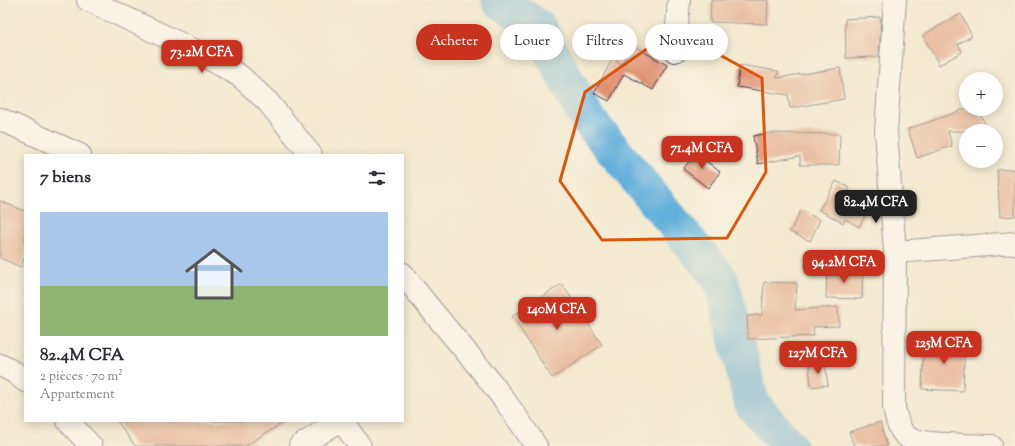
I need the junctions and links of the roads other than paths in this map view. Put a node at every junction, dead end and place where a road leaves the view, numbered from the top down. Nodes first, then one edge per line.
1 (88, 0) edge
2 (679, 0) edge
3 (895, 0) edge
4 (677, 24) edge
5 (0, 119) edge
6 (78, 154) edge
7 (310, 154) edge
8 (1015, 243) edge
9 (895, 252) junction
10 (404, 275) edge
11 (0, 365) edge
12 (24, 380) edge
13 (69, 422) edge
14 (337, 422) edge
15 (343, 422) edge
16 (91, 446) edge
17 (300, 446) edge
18 (360, 446) edge
19 (536, 446) edge
20 (991, 446) edge

1 - 7 street
2 - 4 street
3 - 9 street
5 - 6 street
8 - 9 street
9 - 20 street
10 - 19 street
11 - 12 street
13 - 16 street
14 - 17 street
15 - 18 street

